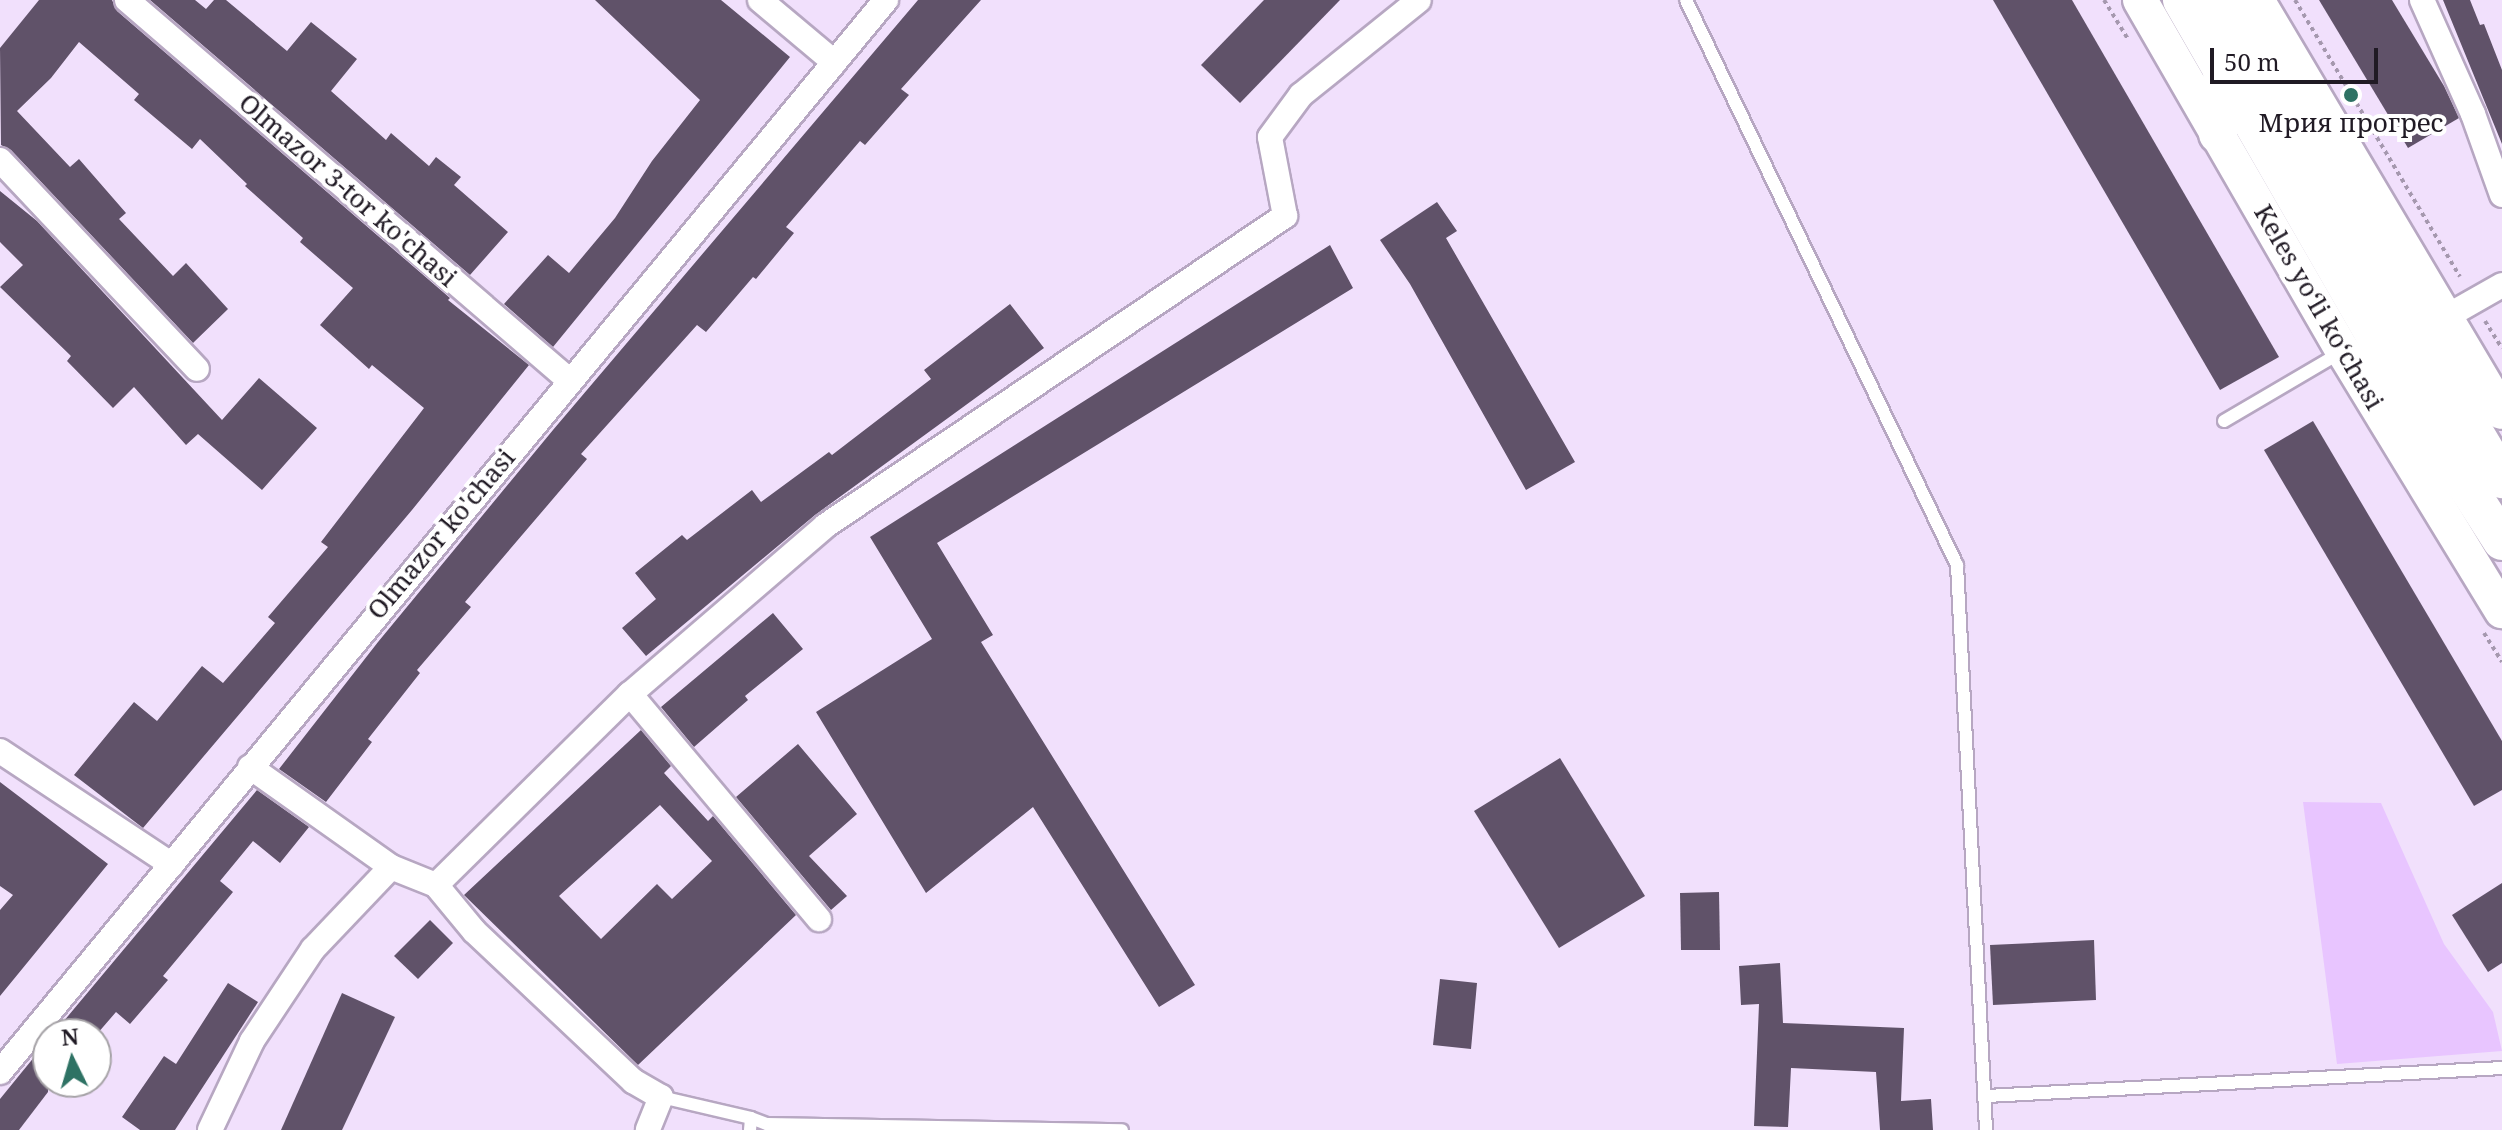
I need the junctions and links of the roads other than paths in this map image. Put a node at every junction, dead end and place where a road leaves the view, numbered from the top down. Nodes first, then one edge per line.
1 (127, 0) edge
2 (760, 0) edge
3 (886, 0) edge
4 (1419, 0) edge
5 (1686, 0) edge
6 (2140, 0) edge
7 (2182, 0) edge
8 (2218, 0) edge
9 (2257, 0) edge
10 (2422, 0) edge
11 (834, 62) junction
12 (2223, 66) junction
13 (2218, 134) junction
14 (0, 160) edge
15 (2502, 195) edge
16 (2502, 285) edge
17 (2444, 318) junction
18 (2343, 351) junction
19 (197, 369) dead end
20 (569, 380) junction
21 (2502, 412) edge
22 (2224, 421) dead end
23 (2502, 479) edge
24 (2502, 541) edge
25 (2502, 611) edge
26 (630, 694) junction
27 (0, 751) edge
28 (250, 767) junction
29 (172, 865) junction
30 (391, 867) junction
31 (436, 885) junction
32 (819, 919) dead end
33 (2502, 1068) edge
34 (0, 1072) edge
35 (1987, 1096) junction
36 (661, 1097) junction
37 (750, 1124) edge
38 (210, 1130) edge
39 (648, 1130) edge
40 (1122, 1130) edge
41 (1986, 1130) edge

1 - 20 street, Olmazor 3-tor ko'chasi
2 - 11 street
3 - 11 street, Olmazor ko'chasi
4 - 26 street
5 - 35 lane
6 - 13 street, Keles yoʻli koʻchasi
7 - 12 main road, Keles yoʻli koʻchasi
8 - 23 main road
9 - 17 street
10 - 15 street
11 - 20 street, Olmazor ko'chasi
12 - 13 main road
12 - 24 main road, Keles yoʻli koʻchasi
13 - 18 street, Keles yoʻli koʻchasi
14 - 19 street
16 - 17 street
17 - 21 street
18 - 22 lane
18 - 25 street, Keles yoʻli koʻchasi
20 - 28 street, Olmazor ko'chasi
26 - 31 street
26 - 32 street
27 - 29 street
28 - 29 street, Olmazor ko'chasi
28 - 30 street
29 - 34 street, Olmazor ko'chasi
30 - 31 street
30 - 38 street
31 - 36 street
33 - 35 lane
35 - 41 lane
36 - 37 lane
36 - 39 street
37 - 40 lane

